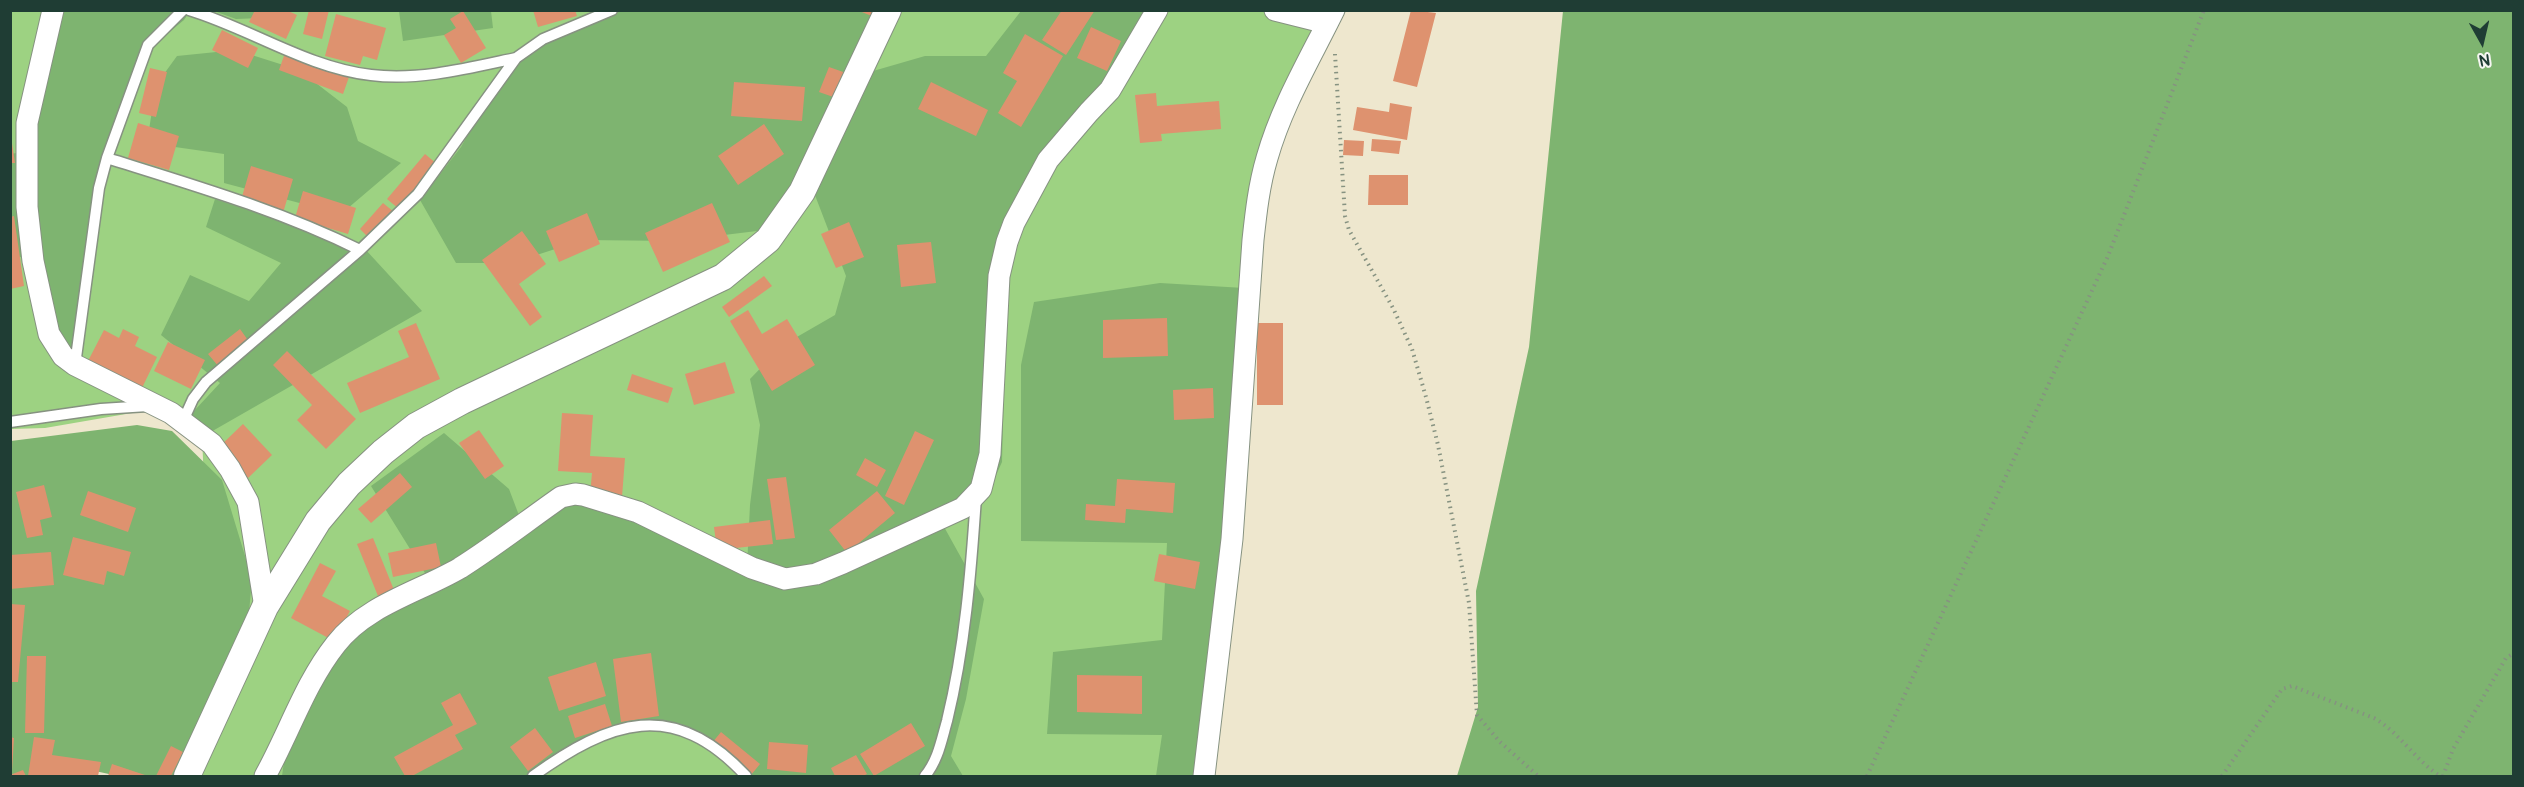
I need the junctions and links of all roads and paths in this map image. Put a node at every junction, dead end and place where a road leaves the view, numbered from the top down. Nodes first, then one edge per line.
1 (53, 10) edge
2 (183, 10) edge
3 (189, 10) edge
4 (612, 10) edge
5 (888, 10) edge
6 (1157, 10) edge
7 (1275, 10) edge
8 (2204, 10) edge
9 (1331, 15) edge
10 (516, 58) junction
11 (107, 158) junction
12 (360, 250) junction
13 (75, 365) junction
14 (154, 405) junction
15 (183, 421) junction
16 (10, 422) edge
17 (976, 496) junction
18 (265, 607) junction
19 (2514, 653) edge
20 (187, 777) edge
21 (265, 777) edge
22 (533, 777) edge
23 (746, 777) edge
24 (926, 777) edge
25 (1204, 777) edge
26 (1538, 777) edge
27 (1867, 777) edge
28 (2222, 777) edge
29 (2442, 777) edge

1 - 13 street
2 - 11 lane
3 - 10 lane
4 - 10 lane
5 - 18 street
6 - 17 street
7 - 9 street
8 - 27 path
9 - 25 street
9 - 26 path
10 - 12 lane
11 - 12 lane
11 - 13 lane
12 - 15 lane
13 - 14 street
14 - 15 street
14 - 16 lane
15 - 18 street
17 - 21 street
17 - 24 lane
18 - 20 street
19 - 29 path
22 - 23 lane
28 - 29 path

